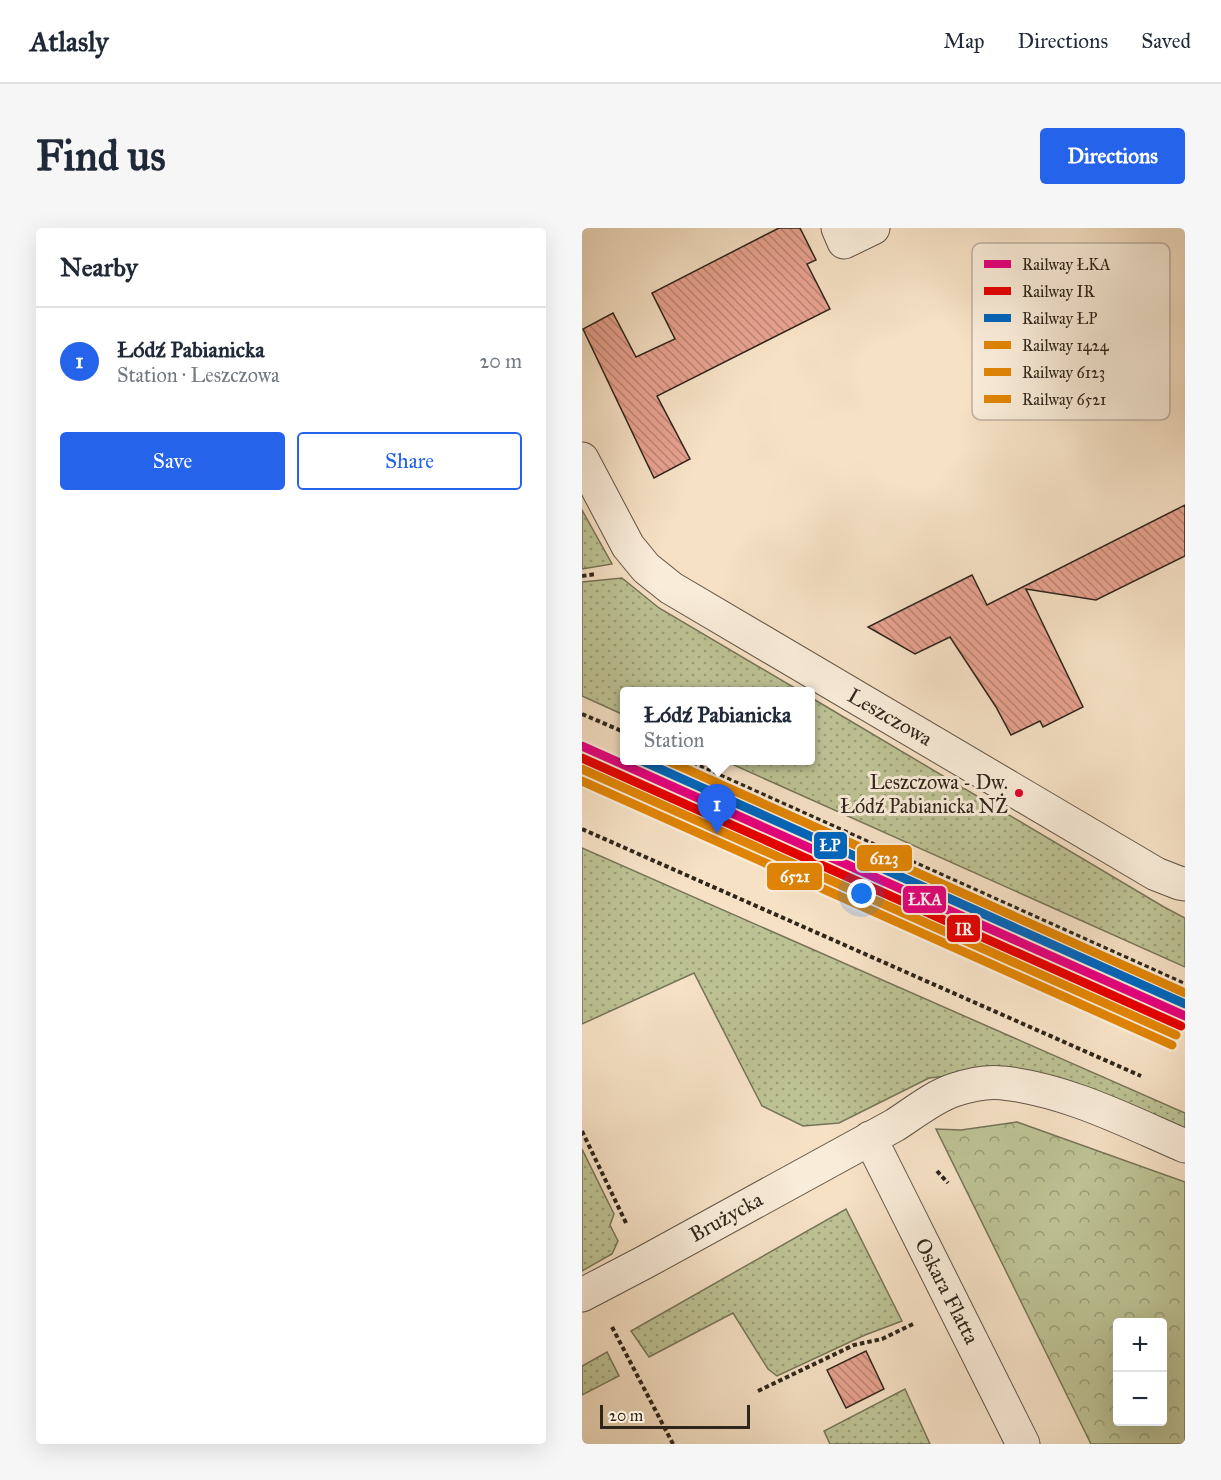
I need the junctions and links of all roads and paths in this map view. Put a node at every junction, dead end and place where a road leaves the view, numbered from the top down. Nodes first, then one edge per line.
1 (838, 228) edge
2 (873, 228) edge
3 (582, 459) edge
4 (582, 714) edge
5 (620, 730) edge
6 (697, 765) edge
7 (582, 829) edge
8 (1185, 884) edge
9 (1185, 984) edge
10 (1141, 1076) dead end
11 (582, 1131) edge
12 (870, 1138) junction
13 (1185, 1146) edge
14 (645, 1262) junction
15 (587, 1292) edge
16 (913, 1324) dead end
17 (758, 1391) dead end
18 (673, 1444) edge
19 (1023, 1444) edge

1 - 2 street
3 - 8 street, Leszczowa
4 - 5 path
6 - 9 path
7 - 10 path
11 - 14 path
12 - 13 street, Brużycka
12 - 14 street, Brużycka
12 - 19 street, Oskara Flatta
14 - 15 street, Brużycka
15 - 18 path
16 - 17 path

